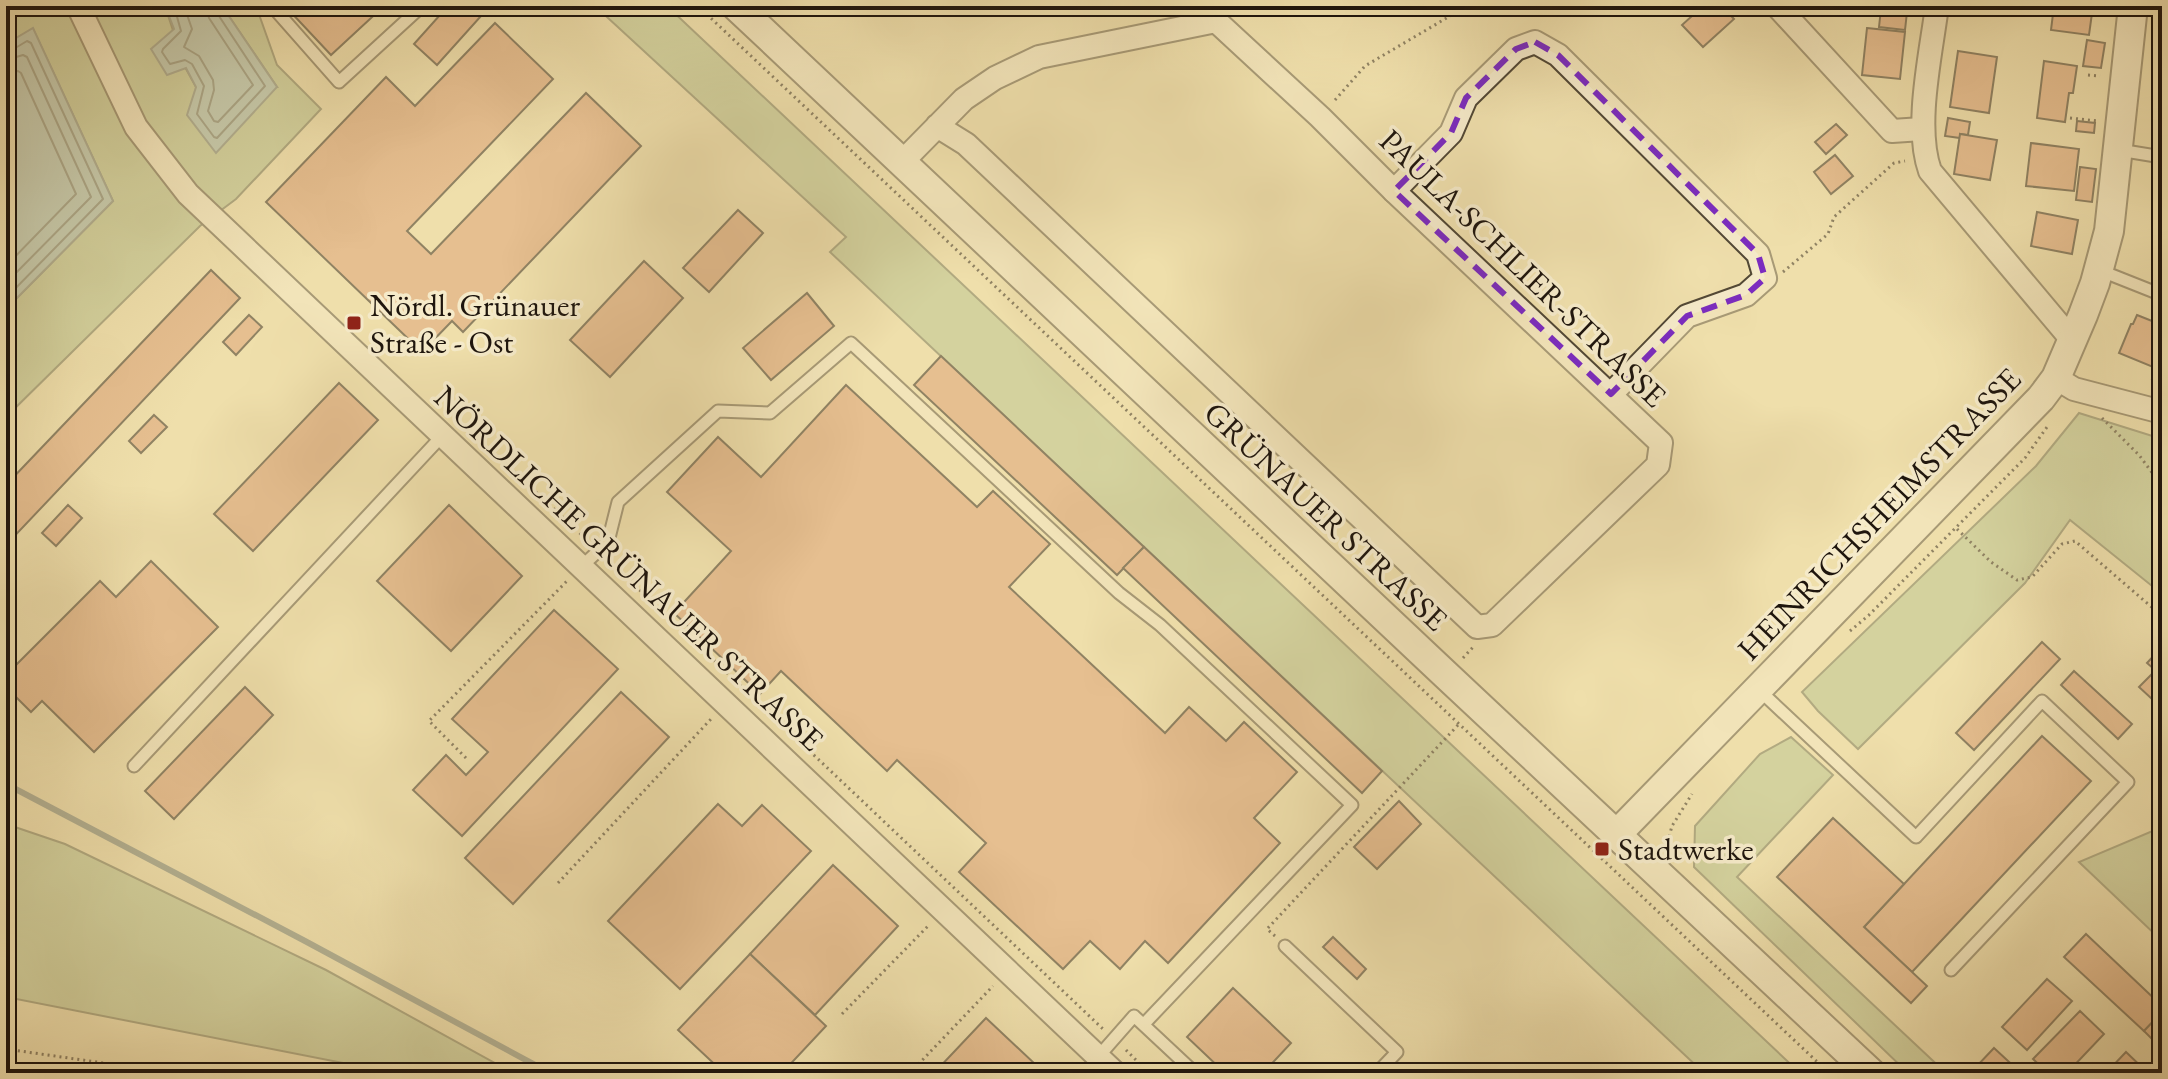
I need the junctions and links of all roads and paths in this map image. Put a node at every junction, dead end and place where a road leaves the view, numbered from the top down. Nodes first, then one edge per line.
1 (78, 6) edge
2 (272, 6) edge
3 (422, 6) edge
4 (698, 6) edge
5 (736, 6) edge
6 (1467, 6) edge
7 (1777, 6) edge
8 (1937, 6) edge
9 (2133, 6) edge
10 (2142, 6) edge
11 (2162, 9) edge
12 (1320, 117) junction
13 (937, 126) junction
14 (1922, 129) junction
15 (2118, 150) junction
16 (2162, 157) edge
17 (1925, 158) junction
18 (902, 162) junction
19 (1394, 191) junction
20 (2099, 270) junction
21 (1765, 278) junction
22 (2162, 295) edge
23 (2072, 340) junction
24 (2065, 384) junction
25 (1611, 394) junction
26 (2162, 412) edge
27 (442, 436) junction
28 (2162, 486) edge
29 (1957, 528) dead end
30 (581, 567) junction
31 (2162, 616) edge
32 (1492, 625) junction
33 (1446, 675) junction
34 (1758, 689) junction
35 (725, 704) junction
36 (1459, 724) junction
37 (466, 758) dead end
38 (134, 766) dead end
39 (1617, 834) junction
40 (558, 883) dead end
41 (943, 910) junction
42 (1285, 946) joint
43 (1951, 970) dead end
44 (1007, 971) junction
45 (842, 1014) dead end
46 (1144, 1024) junction
47 (6, 1049) edge
48 (1098, 1057) junction
49 (6, 1068) edge
50 (38, 1073) edge
51 (173, 1073) edge
52 (910, 1073) edge
53 (1115, 1073) edge
54 (1195, 1073) edge
55 (1377, 1073) edge
56 (1829, 1073) edge
57 (1871, 1073) edge

1 - 27 street, NÖRDLICHE GRÜNAUER STRASSE
2 - 3 lane
4 - 36 path
5 - 18 street, GRÜNAUER STRASSE
6 - 12 path
7 - 14 street
8 - 14 street
9 - 15 street, HEINRICHSHEIMSTRASSE
10 - 11 lane
12 - 13 street, PAULA-SCHLIER-STRASSE
12 - 19 street, PAULA-SCHLIER-STRASSE
13 - 18 street, PAULA-SCHLIER-STRASSE
13 - 32 street
14 - 17 street
15 - 16 lane
15 - 20 street, HEINRICHSHEIMSTRASSE
17 - 21 path
17 - 23 street
18 - 33 street, GRÜNAUER STRASSE
19 - 21 street
19 - 25 street, PAULA-SCHLIER-STRASSE
20 - 22 lane
20 - 23 street, HEINRICHSHEIMSTRASSE
21 - 25 street
23 - 24 street, HEINRICHSHEIMSTRASSE
24 - 26 street
24 - 28 path
24 - 34 street, HEINRICHSHEIMSTRASSE
25 - 32 street, PAULA-SCHLIER-STRASSE
27 - 30 street, NÖRDLICHE GRÜNAUER STRASSE
27 - 38 lane
29 - 31 path
30 - 35 street, NÖRDLICHE GRÜNAUER STRASSE
30 - 37 path
30 - 46 lane
32 - 33 path
33 - 39 street, GRÜNAUER STRASSE
34 - 39 street, HEINRICHSHEIMSTRASSE
34 - 43 lane
35 - 40 path
35 - 41 street, NÖRDLICHE GRÜNAUER STRASSE
36 - 42 path
36 - 56 path
39 - 57 street, GRÜNAUER STRASSE
41 - 44 street, NÖRDLICHE GRÜNAUER STRASSE
41 - 45 path
42 - 55 lane
44 - 48 street, NÖRDLICHE GRÜNAUER STRASSE
44 - 52 path
46 - 48 lane
46 - 54 lane
47 - 51 path
48 - 53 street, NÖRDLICHE GRÜNAUER STRASSE
49 - 50 path

